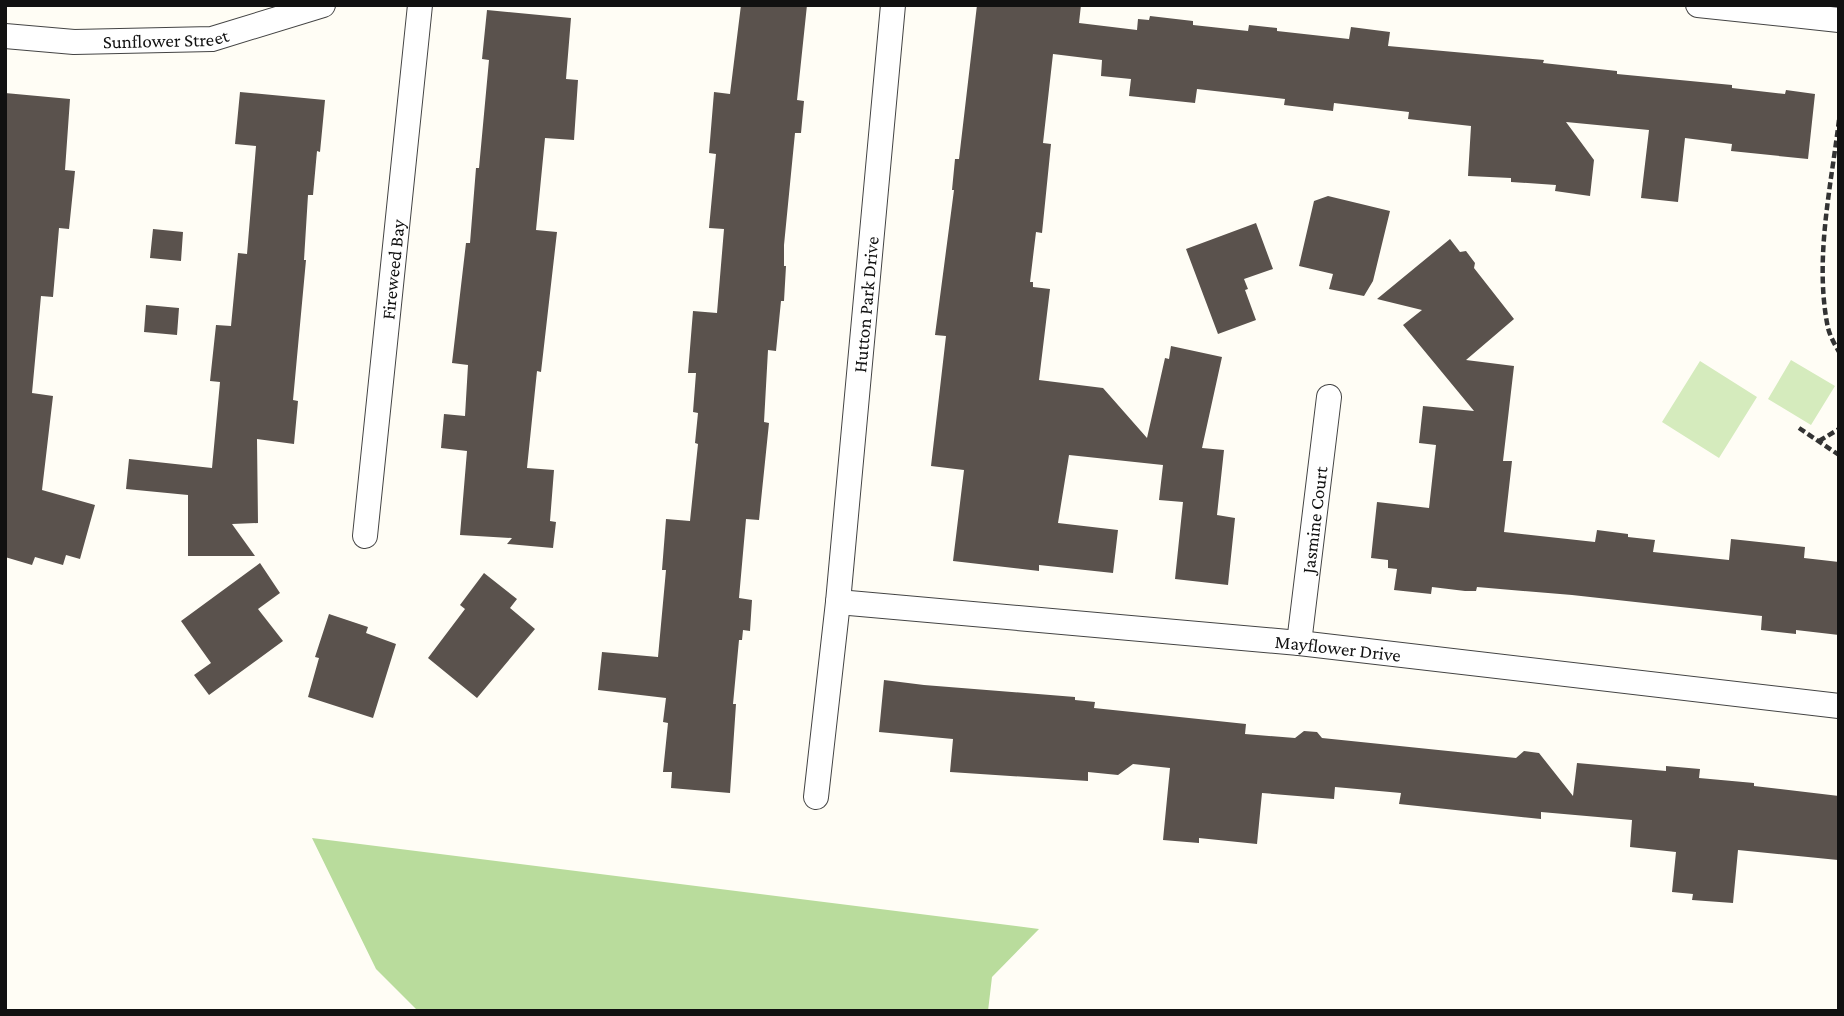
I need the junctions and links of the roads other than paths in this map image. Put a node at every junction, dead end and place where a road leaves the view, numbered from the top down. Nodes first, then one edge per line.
1 (323, 5) edge
2 (420, 5) edge
3 (893, 5) edge
4 (1698, 5) edge
5 (1839, 20) edge
6 (5, 36) edge
7 (1329, 397) dead end
8 (365, 536) dead end
9 (838, 602) junction
10 (1299, 643) junction
11 (1839, 706) edge
12 (816, 797) dead end

1 - 6 street, Sunflower Street
2 - 8 street, Fireweed Bay
3 - 9 street, Hutton Park Drive
4 - 5 street
7 - 10 street, Jasmine Court
9 - 10 street, Mayflower Drive
9 - 12 street, Hutton Park Drive
10 - 11 street, Mayflower Drive

